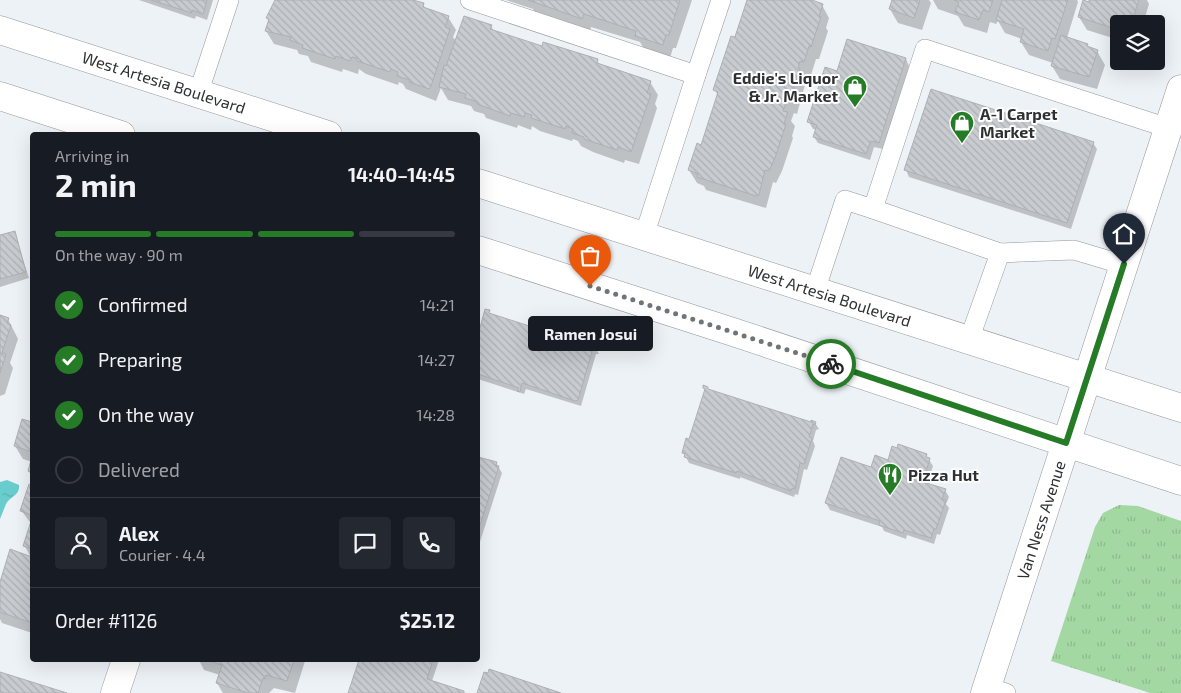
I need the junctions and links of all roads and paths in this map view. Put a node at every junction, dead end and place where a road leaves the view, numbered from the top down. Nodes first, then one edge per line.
1 (229, 0) edge
2 (470, 0) edge
3 (721, 0) edge
4 (0, 30) edge
5 (696, 75) junction
6 (1181, 89) edge
7 (198, 94) junction
8 (0, 96) edge
9 (1168, 128) junction
10 (113, 132) edge
11 (318, 132) edge
12 (480, 184) edge
13 (873, 209) junction
14 (644, 236) junction
15 (480, 251) edge
16 (1000, 253) junction
17 (1124, 264) junction
18 (815, 291) junction
19 (969, 340) junction
20 (1088, 377) junction
21 (1181, 408) edge
22 (1066, 443) junction
23 (1181, 482) edge
24 (125, 662) edge
25 (993, 691) edge
26 (115, 693) edge

1 - 7 lane
2 - 5 lane
3 - 5 lane
4 - 7 main road, West Artesia Boulevard
5 - 14 lane
6 - 9 main road, Van Ness Avenue
7 - 11 main road, West Artesia Boulevard
8 - 10 main road
9 - 13 lane
9 - 17 main road, Van Ness Avenue
12 - 14 main road, West Artesia Boulevard
13 - 16 lane
13 - 18 lane
14 - 18 main road, West Artesia Boulevard
15 - 22 main road
16 - 17 lane
16 - 19 lane
17 - 20 main road, Van Ness Avenue
18 - 19 main road, West Artesia Boulevard
19 - 20 main road, West Artesia Boulevard
20 - 21 main road, West Artesia Boulevard
20 - 22 main road, Van Ness Avenue
22 - 23 main road
22 - 25 main road, Van Ness Avenue
24 - 26 main road

